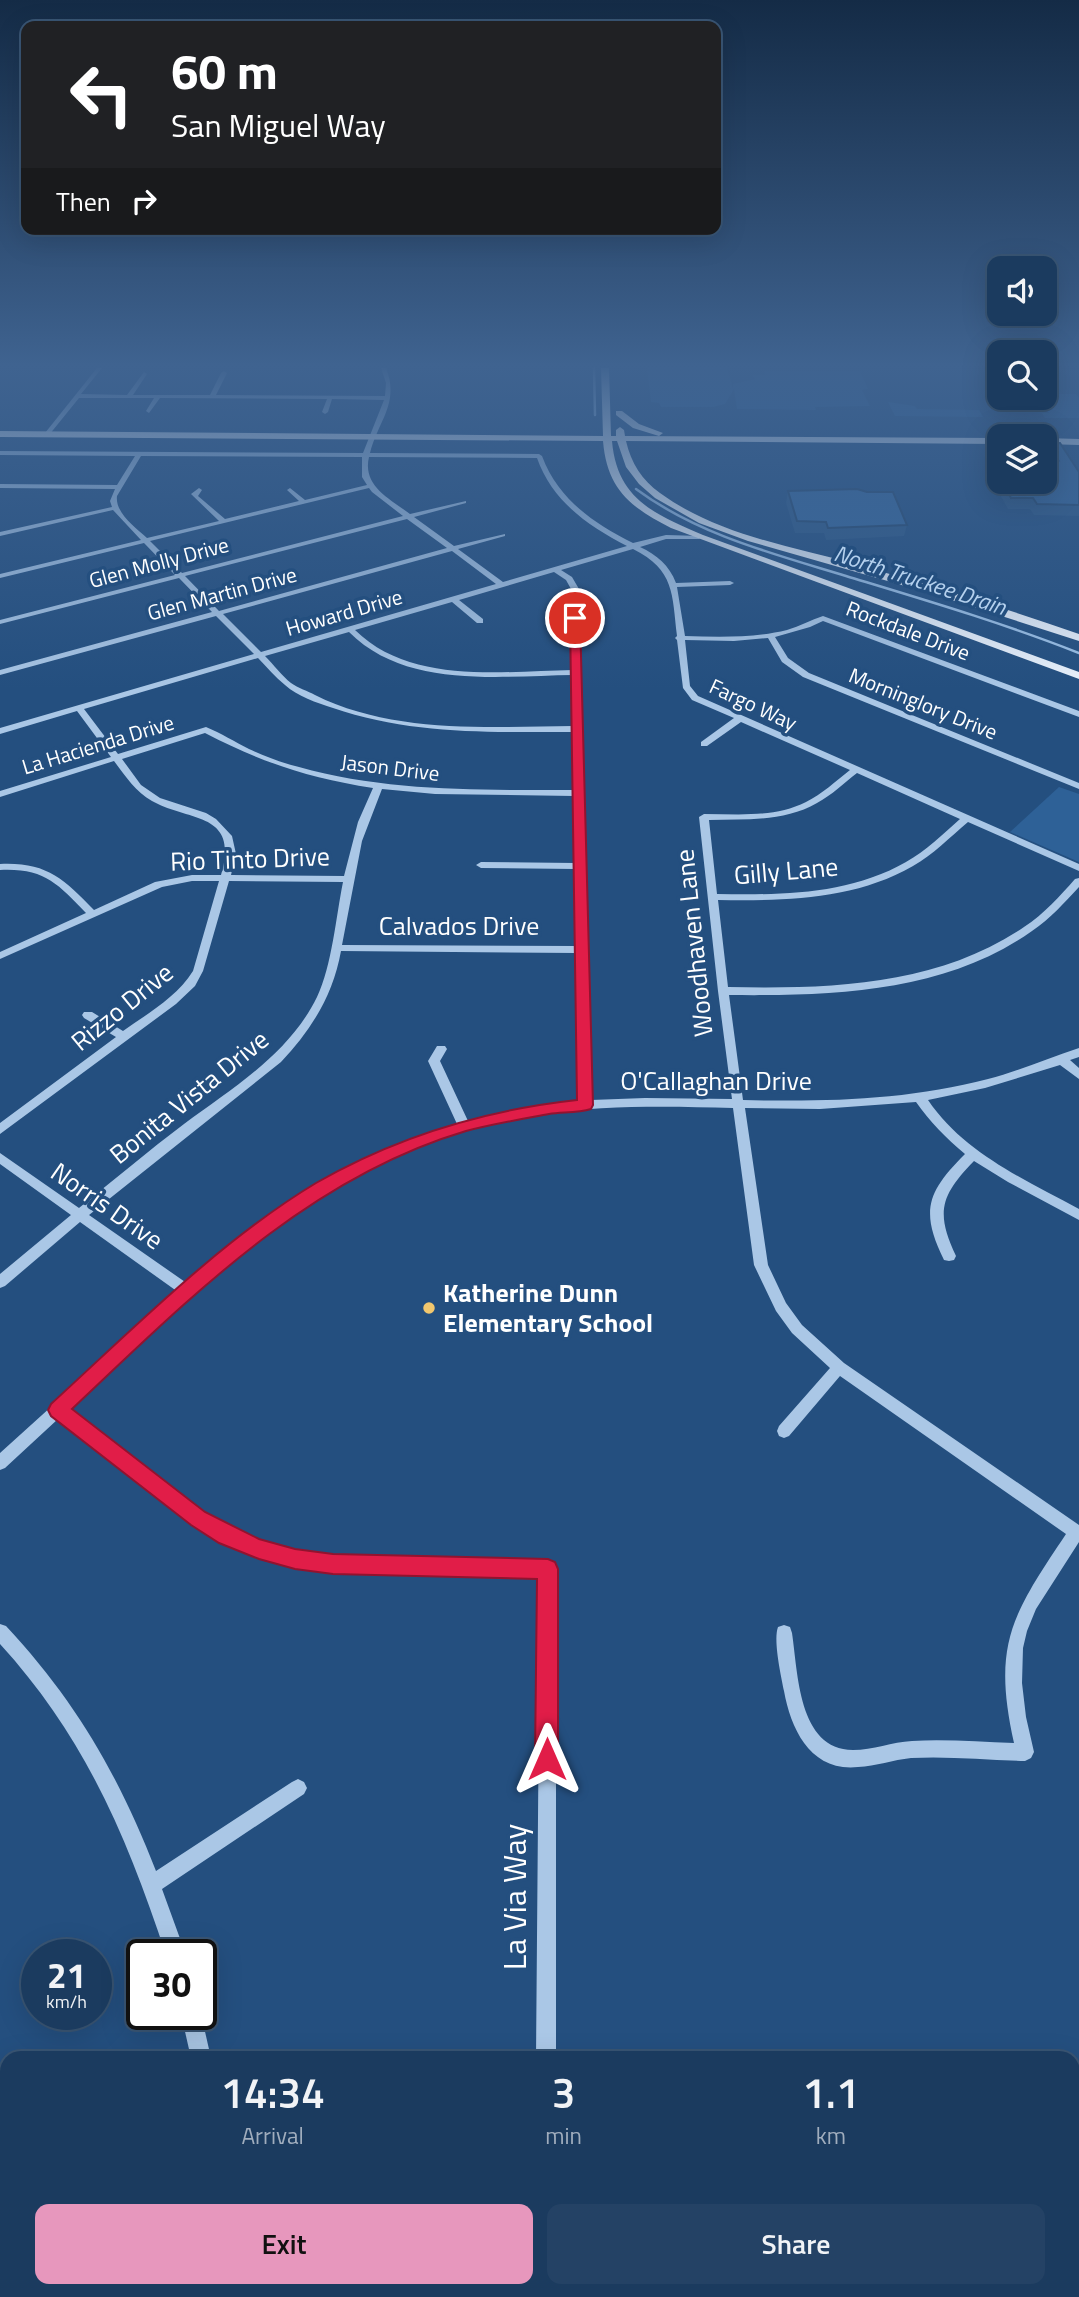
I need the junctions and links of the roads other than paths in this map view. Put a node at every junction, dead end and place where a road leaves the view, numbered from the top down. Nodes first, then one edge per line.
1 (126, 475) edge
2 (365, 475) edge
3 (548, 475) edge
4 (614, 475) edge
5 (639, 475) edge
6 (0, 486) edge
7 (369, 486) junction
8 (119, 487) junction
9 (199, 490) dead end
10 (290, 490) dead end
11 (304, 502) junction
12 (464, 502) dead end
13 (114, 508) junction
14 (409, 517) junction
15 (223, 521) junction
16 (0, 534) edge
17 (503, 536) dead end
18 (699, 537) junction
19 (144, 541) junction
20 (634, 547) junction
21 (453, 549) junction
22 (556, 570) junction
23 (0, 576) edge
24 (179, 576) junction
25 (730, 583) dead end
26 (502, 585) junction
27 (672, 585) junction
28 (453, 600) junction
29 (216, 614) junction
30 (480, 621) dead end
31 (0, 622) edge
32 (350, 629) junction
33 (769, 634) junction
34 (679, 638) junction
35 (1079, 638) edge
36 (258, 656) junction
37 (577, 672) junction
38 (0, 673) edge
39 (1079, 676) edge
40 (79, 708) junction
41 (1079, 715) edge
42 (739, 719) junction
43 (578, 729) junction
44 (206, 730) joint
45 (0, 731) edge
46 (704, 744) dead end
47 (116, 758) junction
48 (855, 770) junction
49 (1079, 786) edge
50 (378, 787) junction
51 (579, 793) junction
52 (0, 794) edge
53 (966, 819) junction
54 (481, 865) dead end
55 (580, 866) junction
56 (0, 867) edge
57 (1079, 868) edge
58 (225, 878) junction
59 (349, 879) junction
60 (1079, 881) edge
61 (715, 897) junction
62 (92, 912) junction
63 (336, 948) junction
64 (582, 950) junction
65 (0, 956) edge
66 (723, 991) junction
67 (88, 1015) dead end
68 (124, 1037) junction
69 (441, 1049) dead end
70 (1079, 1052) edge
71 (1062, 1060) junction
72 (1079, 1075) edge
73 (919, 1096) junction
74 (737, 1104) junction
75 (585, 1105) junction
76 (464, 1126) junction
77 (0, 1129) edge
78 (973, 1154) junction
79 (0, 1157) edge
80 (79, 1214) junction
81 (1079, 1215) edge
82 (949, 1256) dead end
83 (0, 1282) edge
84 (188, 1292) junction
85 (839, 1367) junction
86 (58, 1410) junction
87 (784, 1431) dead end
88 (0, 1463) edge
89 (1078, 1533) edge
90 (0, 1632) edge
91 (784, 1633) dead end
92 (905, 1751) joint
93 (298, 1788) dead end
94 (153, 1884) junction
95 (171, 1939) edge
96 (195, 2030) edge
97 (199, 2051) edge
98 (546, 2051) edge

1 - 8 street
2 - 7 street
3 - 20 street
4 - 18 main road
5 - 35 main road
6 - 8 street
7 - 11 street
7 - 14 street
8 - 13 street
9 - 15 street
10 - 11 street
11 - 15 street
12 - 14 street, Glen Molly Drive
13 - 16 street
13 - 19 street
14 - 21 street
14 - 24 street, Glen Molly Drive
15 - 19 street
17 - 21 street, Glen Martin Drive
18 - 20 street, Howard Drive
18 - 39 main road
19 - 23 street
19 - 24 street
20 - 22 street, Howard Drive
20 - 27 street
21 - 26 street
21 - 29 street, Glen Martin Drive
22 - 26 street, Howard Drive
22 - 37 street
24 - 29 street
24 - 31 street, Glen Molly Drive
25 - 27 street
26 - 28 street, Howard Drive
27 - 34 street, Fargo Way
28 - 30 street
28 - 32 street, Howard Drive
29 - 36 street
29 - 38 street, Glen Martin Drive
32 - 36 street, Howard Drive
32 - 37 street
33 - 34 street, Rockdale Drive
33 - 41 street, Rockdale Drive
33 - 49 street, Morninglory Drive
34 - 42 street, Fargo Way
36 - 40 street, Howard Drive
36 - 43 street
37 - 43 street
40 - 45 street, Howard Drive
40 - 47 street, Rizzo Drive
42 - 46 street
42 - 48 street, Fargo Way
43 - 51 street
44 - 47 street, La Hacienda Drive
44 - 50 street, Jason Drive
47 - 52 street, La Hacienda Drive
47 - 58 street, Rizzo Drive
48 - 53 street, Fargo Way
48 - 61 street, Woodhaven Lane
50 - 51 street, Jason Drive
50 - 59 street, Bonita Vista Drive
51 - 55 street
53 - 57 street, Fargo Way
53 - 61 street, Gilly Lane
54 - 55 street
55 - 64 street
56 - 62 street
58 - 59 street, Rio Tinto Drive
58 - 62 street, Rio Tinto Drive
58 - 68 street, Rizzo Drive
59 - 63 street, Bonita Vista Drive
60 - 66 street
61 - 66 street, Woodhaven Lane
62 - 65 street, Rio Tinto Drive
63 - 64 street, Calvados Drive
63 - 80 street, Bonita Vista Drive
64 - 75 street
66 - 74 street, Woodhaven Lane
67 - 68 street
68 - 77 street, Rizzo Drive
69 - 76 street
70 - 71 street, O'Callaghan Drive
71 - 72 street
71 - 73 street, O'Callaghan Drive
73 - 74 street, O'Callaghan Drive
73 - 78 street
74 - 75 street, O'Callaghan Drive
74 - 85 street, Woodhaven Lane
75 - 76 street, O'Callaghan Drive
76 - 84 street, O'Callaghan Drive
78 - 81 street
78 - 82 street
79 - 80 street, Norris Drive
80 - 83 street, Bonita Vista Drive
80 - 84 street, Norris Drive
84 - 86 street, O'Callaghan Drive
85 - 87 street
85 - 89 street, Woodhaven Lane
86 - 88 street, O'Callaghan Drive
86 - 98 street, La Via Way
89 - 92 street
90 - 94 street
91 - 92 street
93 - 94 street
94 - 95 street
96 - 97 street

